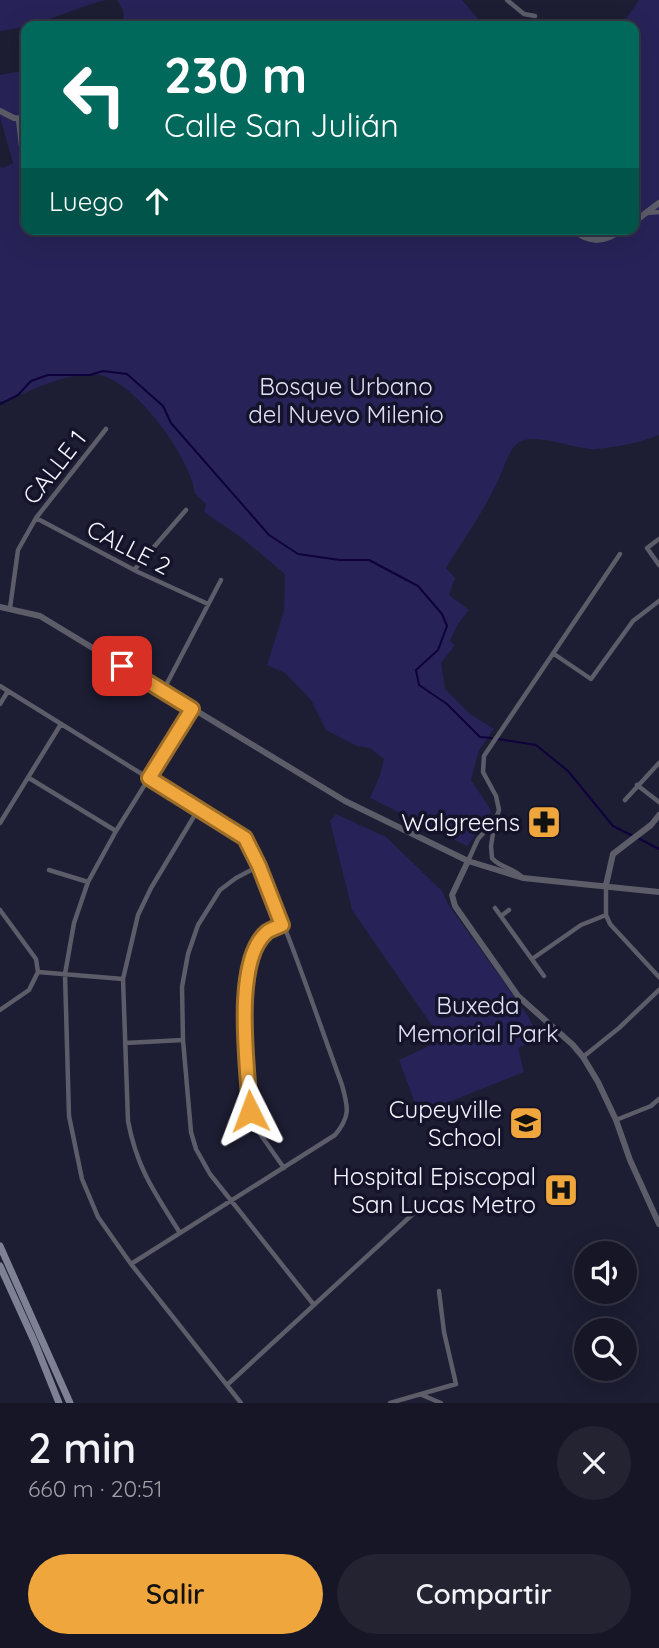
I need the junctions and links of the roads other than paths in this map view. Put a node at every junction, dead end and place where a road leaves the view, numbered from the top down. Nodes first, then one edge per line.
1 (507, 0) edge
2 (535, 16) dead end
3 (0, 111) edge
4 (21, 119) edge
5 (659, 203) edge
6 (659, 212) edge
7 (646, 213) junction
8 (639, 218) edge
9 (579, 235) edge
10 (616, 235) edge
11 (106, 429) dead end
12 (186, 510) dead end
13 (36, 518) junction
14 (659, 540) edge
15 (620, 554) dead end
16 (659, 565) edge
17 (134, 570) junction
18 (221, 580) dead end
19 (659, 601) edge
20 (208, 604) junction
21 (0, 607) edge
22 (10, 608) junction
23 (554, 654) junction
24 (0, 686) edge
25 (8, 691) junction
26 (163, 691) junction
27 (0, 704) edge
28 (192, 709) junction
29 (61, 724) junction
30 (659, 763) edge
31 (29, 778) junction
32 (149, 778) junction
33 (637, 785) junction
34 (625, 800) dead end
35 (659, 802) edge
36 (199, 808) junction
37 (659, 815) edge
38 (496, 819) junction
39 (0, 823) edge
40 (116, 831) junction
41 (468, 861) junction
42 (259, 866) junction
43 (49, 870) dead end
44 (523, 878) junction
45 (88, 882) junction
46 (606, 885) junction
47 (659, 892) edge
48 (495, 908) dead end
49 (0, 910) edge
50 (509, 910) dead end
51 (606, 915) junction
52 (501, 916) junction
53 (282, 925) junction
54 (532, 959) junction
55 (38, 972) junction
56 (65, 974) junction
57 (544, 976) dead end
58 (659, 976) edge
59 (123, 979) junction
60 (659, 990) edge
61 (0, 1010) edge
62 (183, 1040) junction
63 (125, 1043) junction
64 (583, 1057) junction
65 (659, 1099) edge
66 (616, 1121) junction
67 (284, 1168) junction
68 (231, 1201) junction
69 (414, 1213) dead end
70 (659, 1224) edge
71 (180, 1233) junction
72 (0, 1246) edge
73 (131, 1264) junction
74 (0, 1266) edge
75 (439, 1291) dead end
76 (314, 1305) junction
77 (227, 1385) junction
78 (422, 1395) junction
79 (394, 1402) edge
80 (59, 1403) edge
81 (70, 1403) edge
82 (241, 1403) edge
83 (441, 1403) edge

1 - 2 street
3 - 4 street
5 - 7 street
6 - 7 street
7 - 8 street
9 - 10 street
11 - 13 street, CALLE 1
12 - 17 street
13 - 17 street, CALLE 2
13 - 22 street, CALLE 1
14 - 16 street
15 - 23 street
17 - 20 street, CALLE 2
18 - 20 street
19 - 23 street
20 - 26 street
21 - 22 street
22 - 26 street
23 - 38 street
24 - 25 street
25 - 27 street
25 - 29 street
26 - 28 street
28 - 32 street
28 - 41 street
29 - 31 street
29 - 32 street
30 - 33 street
31 - 39 street
31 - 40 street
32 - 36 street
32 - 40 street
33 - 34 street
33 - 35 street
36 - 42 street
36 - 59 street
37 - 46 street
38 - 41 street
38 - 44 street
40 - 45 street
41 - 44 street
41 - 64 street
42 - 53 street
42 - 62 street
43 - 45 street
44 - 46 street
45 - 56 street
46 - 47 street
46 - 51 street
48 - 52 street
49 - 55 street
50 - 52 street
51 - 54 street
51 - 58 street
52 - 54 street
53 - 67 street
53 - 67 street
54 - 57 street
55 - 56 street
55 - 61 street
56 - 59 street
56 - 73 street
59 - 63 street
60 - 64 street
62 - 63 street
62 - 68 street
63 - 71 street
64 - 66 street
65 - 66 street
66 - 70 street
67 - 68 street
68 - 71 street
68 - 76 street
69 - 76 street
71 - 73 street
72 - 81 main road
73 - 77 street
74 - 80 main road
75 - 78 street
76 - 77 street
77 - 82 street
78 - 79 street
78 - 83 street

